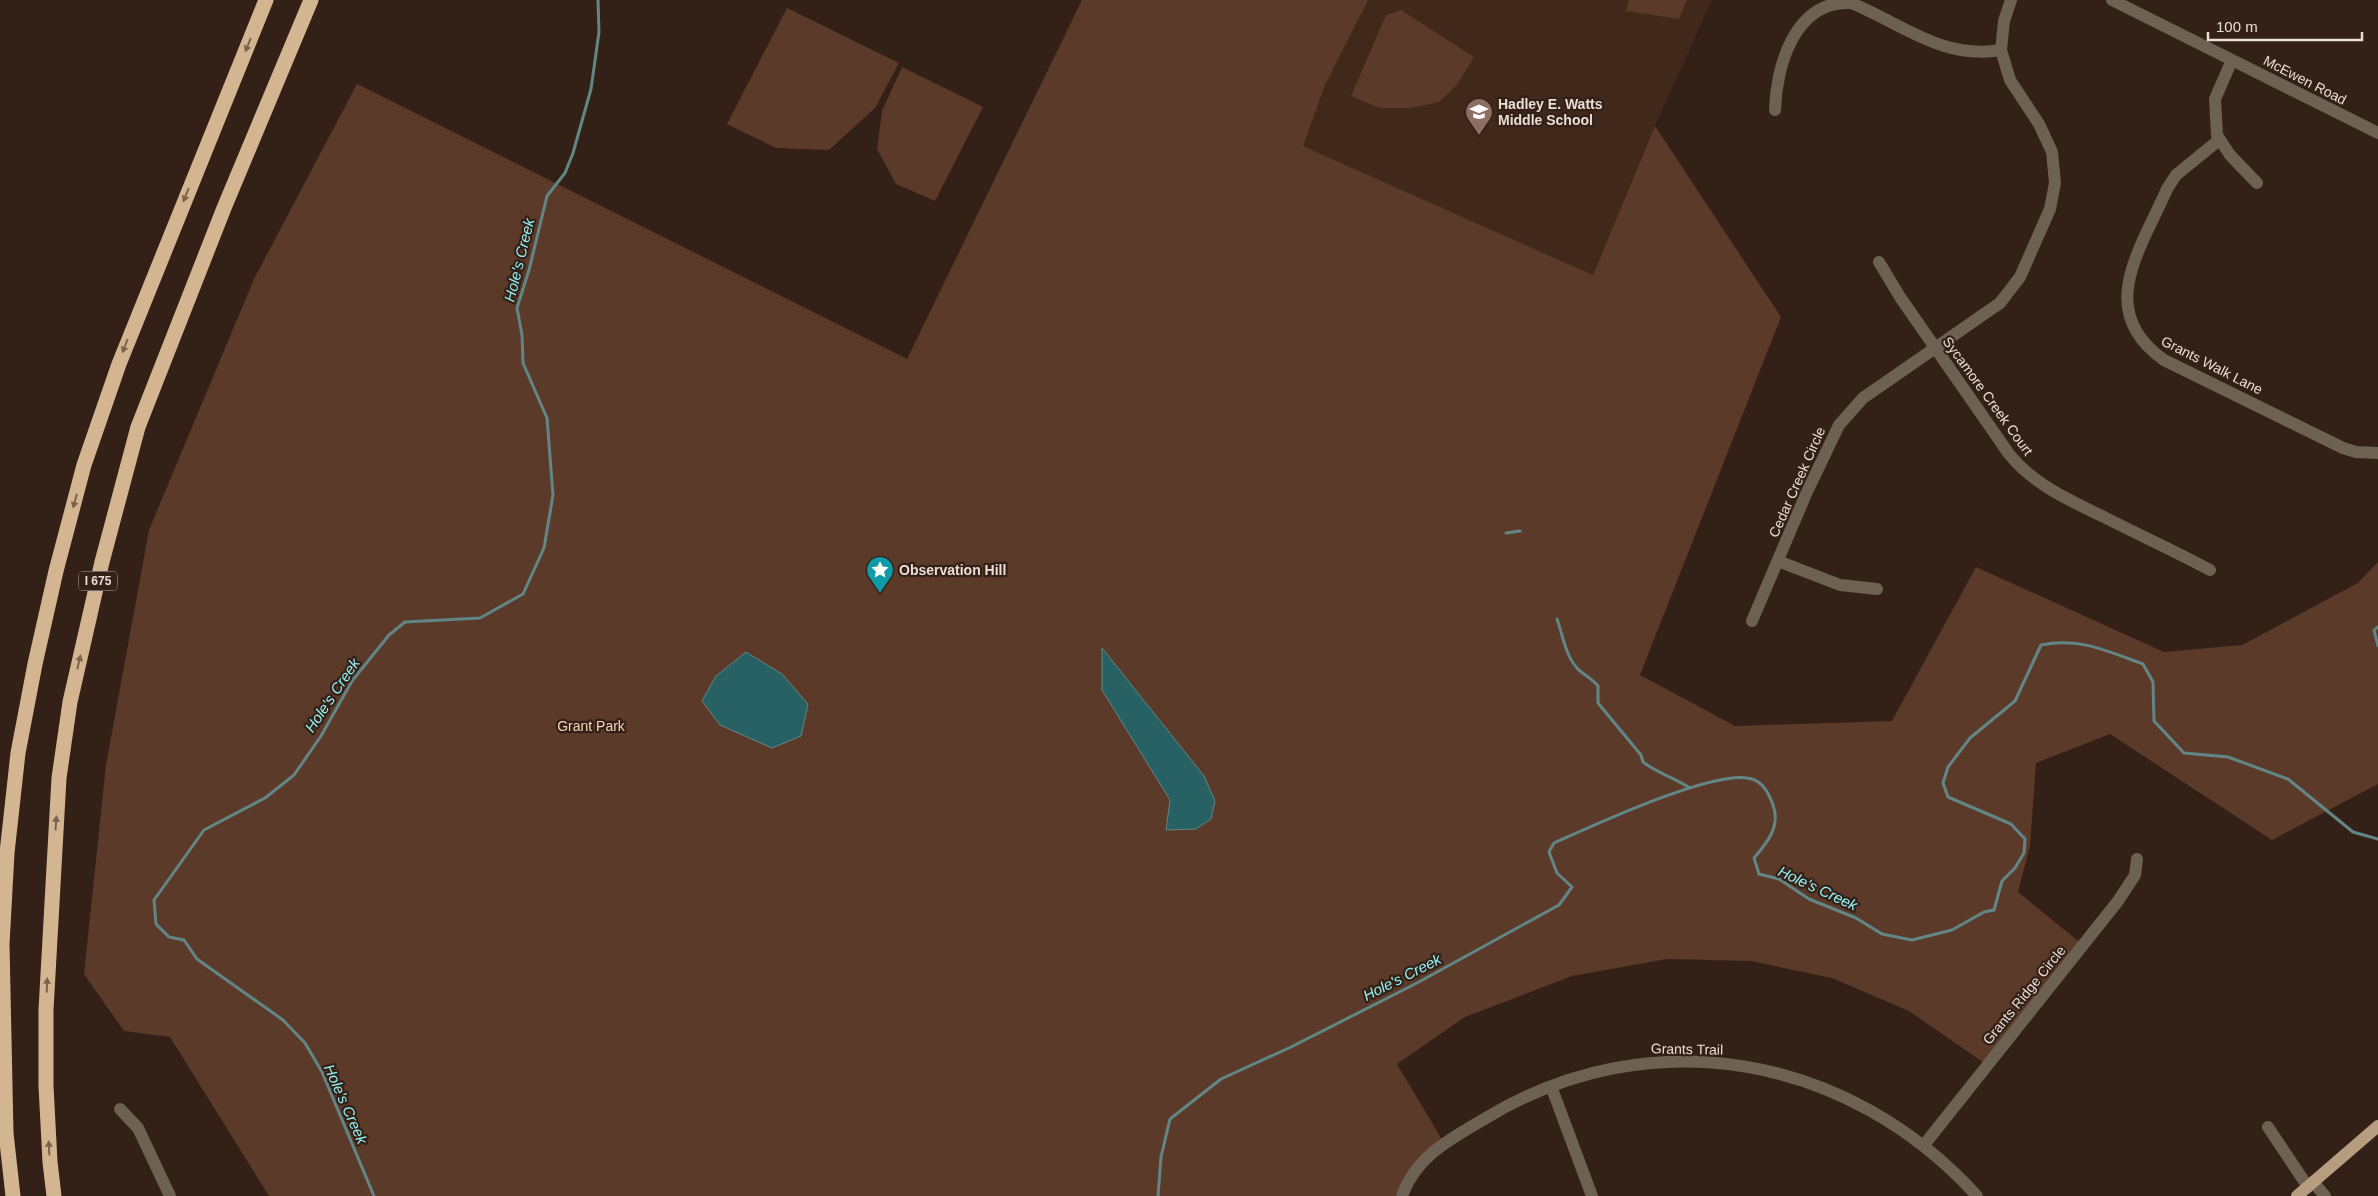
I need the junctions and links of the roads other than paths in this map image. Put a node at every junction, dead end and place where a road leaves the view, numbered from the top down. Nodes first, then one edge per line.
1 (266, 0) edge
2 (312, 0) edge
3 (2012, 0) edge
4 (2112, 0) edge
5 (2001, 50) junction
6 (2232, 60) junction
7 (1775, 110) dead end
8 (2378, 133) edge
9 (2218, 140) junction
10 (2257, 183) dead end
11 (1879, 262) dead end
12 (1935, 348) junction
13 (2378, 453) edge
14 (1778, 561) junction
15 (2210, 570) dead end
16 (1877, 589) dead end
17 (1752, 621) dead end
18 (2137, 859) dead end
19 (1551, 1086) junction
20 (120, 1109) dead end
21 (2378, 1126) edge
22 (2268, 1127) dead end
23 (1924, 1145) junction
24 (2311, 1184) junction
25 (13, 1196) edge
26 (54, 1196) edge
27 (170, 1196) edge
28 (1402, 1196) edge
29 (1592, 1196) edge
30 (1977, 1196) edge
31 (2297, 1196) edge
32 (2326, 1196) edge

1 -> 25 highway
26 -> 2 highway, I 675
3 - 5 street
4 - 6 street, McEwen Road
5 - 7 street
5 - 12 street, Cedar Creek Circle
6 - 8 street, McEwen Road
6 - 9 street
9 - 10 street
9 - 13 street, Grants Walk Lane
11 - 12 street, Sycamore Creek Court
12 - 14 street, Cedar Creek Circle
12 - 15 street, Sycamore Creek Court
14 - 16 street
14 - 17 street, Cedar Creek Circle
18 - 23 street, Grants Ridge Circle
19 - 23 street, Grants Trail
19 - 28 street, Grants Trail
19 - 29 street
20 - 27 street
21 - 24 main road
22 - 24 street
23 - 30 street, Grants Trail
24 - 31 main road
24 - 32 street

